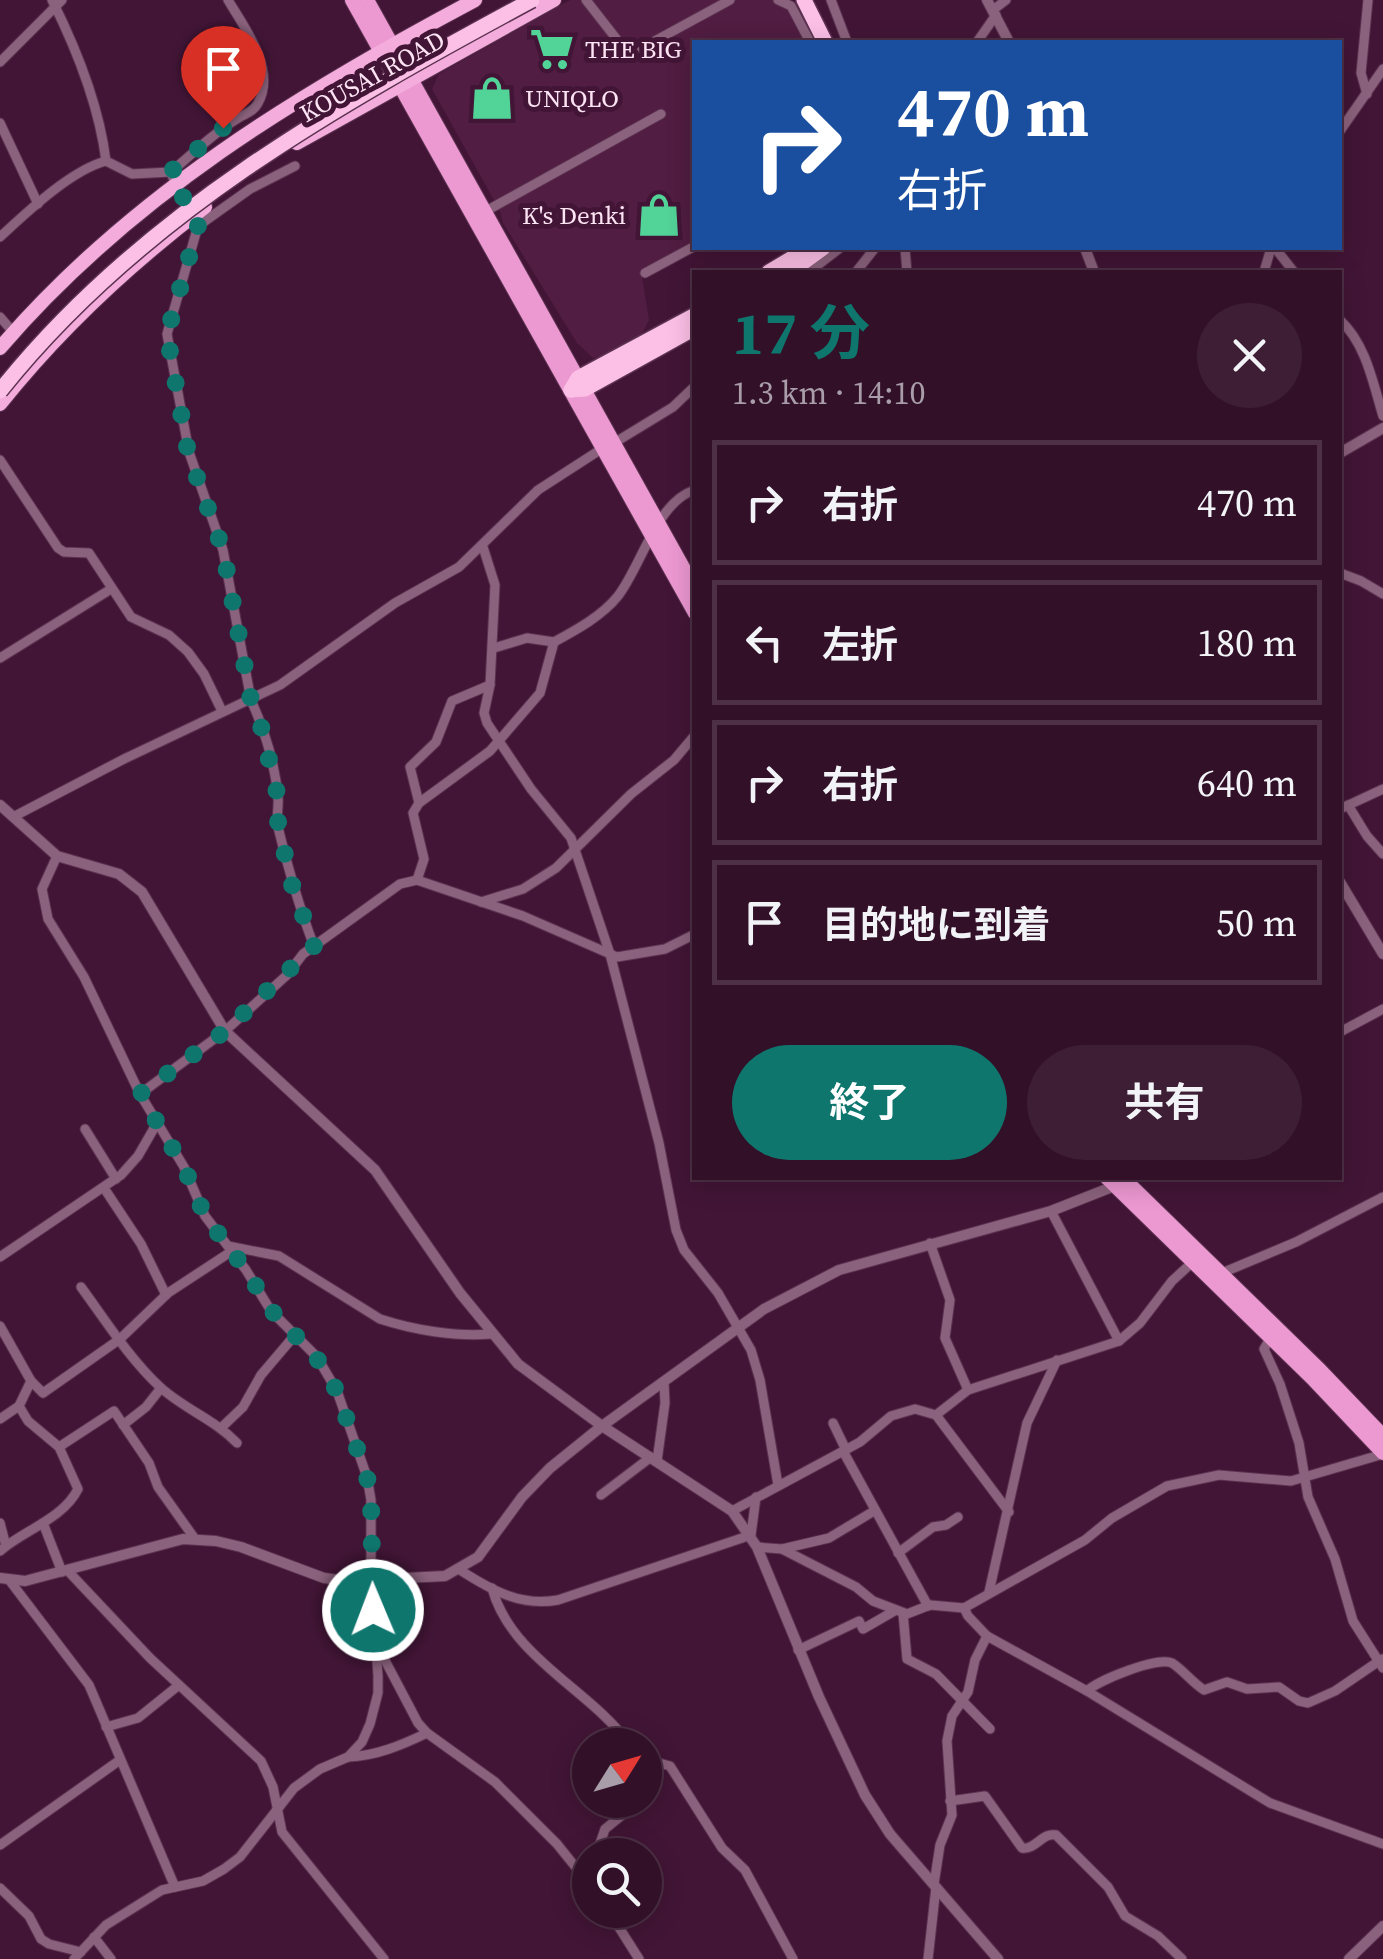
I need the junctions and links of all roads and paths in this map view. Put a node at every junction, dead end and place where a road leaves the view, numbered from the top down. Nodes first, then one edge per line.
1 (228, 0) edge
2 (352, 0) edge
3 (367, 0) edge
4 (475, 0) edge
5 (532, 0) edge
6 (543, 0) edge
7 (554, 0) edge
8 (586, 0) edge
9 (730, 0) edge
10 (778, 0) edge
11 (832, 0) edge
12 (1006, 0) edge
13 (1368, 0) edge
14 (56, 2) edge
15 (517, 2) edge
16 (803, 2) edge
17 (992, 8) edge
18 (810, 40) edge
19 (824, 40) edge
20 (832, 40) edge
21 (846, 40) edge
22 (978, 40) edge
23 (1009, 40) edge
24 (387, 47) junction
25 (0, 62) edge
26 (1383, 69) edge
27 (406, 82) junction
28 (368, 91) junction
29 (1366, 94) junction
30 (661, 114) dead end
31 (0, 123) edge
32 (1342, 129) edge
33 (106, 160) junction
34 (295, 166) dead end
35 (172, 178) junction
36 (38, 204) junction
37 (486, 211) junction
38 (196, 220) junction
39 (0, 237) edge
40 (692, 248) edge
41 (806, 250) edge
42 (820, 250) edge
43 (837, 250) edge
44 (874, 250) edge
45 (1275, 250) edge
46 (772, 270) edge
47 (793, 270) edge
48 (812, 270) edge
49 (858, 270) edge
50 (1292, 270) edge
51 (645, 273) dead end
52 (0, 317) edge
53 (692, 317) edge
54 (1342, 322) edge
55 (692, 329) edge
56 (14, 332) junction
57 (0, 348) edge
58 (0, 381) edge
59 (578, 386) junction
60 (692, 389) edge
61 (0, 391) edge
62 (0, 404) edge
63 (1383, 416) edge
64 (1383, 428) edge
65 (608, 445) junction
66 (1342, 453) edge
67 (0, 460) edge
68 (12, 478) junction
69 (0, 486) edge
70 (692, 491) edge
71 (656, 531) junction
72 (484, 547) junction
73 (1342, 574) edge
74 (692, 585) edge
75 (112, 589) junction
76 (1383, 594) edge
77 (692, 607) edge
78 (554, 642) junction
79 (494, 648) junction
80 (0, 658) edge
81 (490, 685) junction
82 (251, 700) junction
83 (222, 711) junction
84 (692, 739) edge
85 (497, 741) junction
86 (1383, 789) edge
87 (419, 804) junction
88 (0, 805) edge
89 (1344, 806) edge
90 (13, 817) junction
91 (0, 826) edge
92 (575, 850) junction
93 (1383, 854) edge
94 (57, 856) junction
95 (417, 880) junction
96 (1342, 885) edge
97 (482, 902) junction
98 (692, 935) edge
99 (314, 946) junction
100 (610, 954) junction
101 (1383, 954) edge
102 (1383, 1010) edge
103 (225, 1031) junction
104 (1342, 1031) edge
105 (140, 1094) junction
106 (158, 1123) junction
107 (85, 1129) dead end
108 (116, 1178) junction
109 (1121, 1180) edge
110 (104, 1188) junction
111 (1383, 1197) edge
112 (1051, 1212) junction
113 (930, 1244) junction
114 (230, 1248) junction
115 (0, 1257) edge
116 (1197, 1258) junction
117 (1222, 1274) junction
118 (81, 1287) dead end
119 (166, 1295) junction
120 (0, 1326) edge
121 (738, 1327) junction
122 (492, 1334) junction
123 (295, 1336) junction
124 (1271, 1338) junction
125 (120, 1339) junction
126 (1119, 1340) junction
127 (1057, 1360) junction
128 (31, 1381) junction
129 (664, 1382) junction
130 (161, 1388) junction
131 (968, 1390) junction
132 (19, 1406) junction
133 (936, 1415) junction
134 (0, 1419) edge
135 (833, 1423) dead end
136 (123, 1425) junction
137 (602, 1426) junction
138 (222, 1427) junction
139 (1383, 1436) edge
140 (237, 1443) dead end
141 (59, 1447) junction
142 (844, 1450) junction
143 (1383, 1453) edge
144 (654, 1459) junction
145 (1303, 1478) junction
146 (778, 1484) junction
147 (601, 1494) dead end
148 (756, 1498) junction
149 (874, 1511) junction
150 (732, 1512) junction
151 (1009, 1512) junction
152 (958, 1517) dead end
153 (0, 1522) edge
154 (43, 1523) junction
155 (751, 1536) junction
156 (195, 1538) junction
157 (757, 1547) junction
158 (3, 1548) edge
159 (782, 1549) junction
160 (898, 1553) junction
161 (460, 1570) junction
162 (65, 1571) junction
163 (5, 1579) edge
164 (371, 1580) junction
165 (492, 1588) junction
166 (989, 1592) junction
167 (928, 1606) junction
168 (964, 1608) junction
169 (900, 1612) junction
170 (987, 1636) junction
171 (374, 1640) junction
172 (798, 1650) junction
173 (1382, 1663) edge
174 (179, 1686) junction
175 (1087, 1691) junction
176 (963, 1698) junction
177 (106, 1727) junction
178 (618, 1728) edge
179 (990, 1730) dead end
180 (427, 1733) junction
181 (348, 1757) junction
182 (120, 1760) junction
183 (662, 1765) edge
184 (950, 1800) junction
185 (276, 1810) junction
186 (619, 1818) edge
187 (602, 1838) edge
188 (1383, 1844) edge
189 (0, 1845) edge
190 (572, 1861) edge
191 (935, 1886) junction
192 (0, 1888) edge
193 (175, 1888) junction
194 (1383, 1926) edge
195 (619, 1928) edge
196 (94, 1936) junction
197 (78, 1956) edge
198 (111, 1959) edge
199 (384, 1959) edge
200 (639, 1959) edge
201 (793, 1959) edge
202 (928, 1959) edge
203 (998, 1959) edge
204 (1182, 1959) edge
205 (1349, 1959) edge

1 - 35 street
2 - 24 main road
3 - 24 main road
4 - 24 highway, KOUSAI ROAD
5 - 28 highway, bridge
6 - 28 highway, bridge
7 - 27 highway, KOUSAI ROAD
8 - 9 street
10 - 16 street
11 - 21 street
12 - 17 street
13 - 29 street
14 - 25 street
14 - 33 street
15 - 58 highway, bridge
16 - 18 street
16 - 19 highway
16 - 20 highway
17 - 22 street
17 - 23 street
24 - 27 main road
24 - 35 highway, KOUSAI ROAD
26 - 29 street
27 - 37 main road
27 - 38 highway, KOUSAI ROAD
27 - 59 main road
28 - 61 highway, bridge
29 - 32 street
30 - 37 street
31 - 36 street
33 - 35 street
33 - 36 street
34 - 38 street
35 - 38 street
35 - 56 highway, KOUSAI ROAD
36 - 39 street
37 - 59 main road
38 - 62 highway, KOUSAI ROAD
38 - 82 street
40 - 51 street
41 - 46 highway
42 - 47 highway
43 - 48 street
44 - 49 street
45 - 50 street
52 - 56 street
53 - 59 highway
54 - 63 street
55 - 59 highway
56 - 57 highway, KOUSAI ROAD
59 - 65 main road
60 - 65 street
64 - 66 street
65 - 71 main road
65 - 72 street
67 - 68 street
68 - 69 street
68 - 75 street
70 - 71 street
71 - 74 main road
71 - 77 main road
71 - 78 street
72 - 79 street
72 - 82 street
73 - 76 street
75 - 80 street
75 - 83 street
78 - 79 street
78 - 85 street
79 - 81 street
81 - 85 street
81 - 87 street
82 - 83 street
82 - 99 street
83 - 90 street
84 - 92 street
85 - 87 street
85 - 92 street
86 - 89 street
87 - 95 street
88 - 90 street
89 - 93 street
90 - 91 street
90 - 94 street
92 - 97 street
92 - 100 street
94 - 103 street
94 - 105 street
95 - 97 street
95 - 99 street
96 - 101 street
97 - 100 street
98 - 100 street
99 - 103 street
100 - 121 street
102 - 104 street
103 - 105 street
103 - 122 street
105 - 106 street
106 - 108 street
106 - 114 street
107 - 108 street
108 - 110 street
109 - 112 street
109 - 116 main road
110 - 115 street
110 - 119 street
111 - 117 street
112 - 113 street
112 - 126 street
113 - 121 street
113 - 131 street
114 - 119 street
114 - 122 street
114 - 123 street
116 - 117 main road
116 - 124 main road
116 - 126 street
117 - 139 main road
118 - 125 street
119 - 125 street
120 - 128 street
121 - 129 street
121 - 146 street
122 - 137 street
123 - 138 street
123 - 164 street
124 - 143 main road
124 - 145 street
125 - 128 street
125 - 130 street
126 - 127 street
127 - 131 street
127 - 151 street
128 - 132 street
129 - 137 street
129 - 144 street
130 - 136 street
130 - 138 street
131 - 133 street
132 - 134 street
132 - 141 street
133 - 142 street
133 - 151 street
135 - 142 street
136 - 141 street
136 - 156 street
137 - 144 street
137 - 161 street
138 - 140 street
141 - 154 street
142 - 146 street
142 - 149 street
143 - 145 street
144 - 147 street
144 - 150 street
145 - 166 street
145 - 173 street
146 - 148 street
148 - 150 street
148 - 155 street
149 - 159 street
149 - 160 street
150 - 155 street
151 - 166 street
152 - 160 street
153 - 158 street
154 - 158 street
154 - 162 street
155 - 157 street
155 - 165 street
156 - 162 street
156 - 164 street
157 - 159 street
157 - 172 street
159 - 169 street
160 - 167 street
161 - 164 street
161 - 165 street
162 - 163 street
162 - 174 street
163 - 177 street
164 - 171 street
165 - 178 street
166 - 168 street
167 - 168 street
167 - 169 street
168 - 170 street
169 - 172 street
169 - 176 street
170 - 175 street
170 - 176 street
171 - 180 street
171 - 181 street
172 - 191 street
173 - 175 street
174 - 177 street
174 - 185 street
175 - 188 street
176 - 179 street
176 - 184 street
177 - 182 street
180 - 181 street
180 - 190 street
181 - 185 street
182 - 189 street
182 - 193 street
183 - 201 street
184 - 191 street
184 - 204 street
185 - 193 street
185 - 199 street
186 - 187 street
191 - 202 street
191 - 203 street
192 - 197 street
193 - 196 street
194 - 205 street
195 - 200 street
196 - 197 street
196 - 198 street

